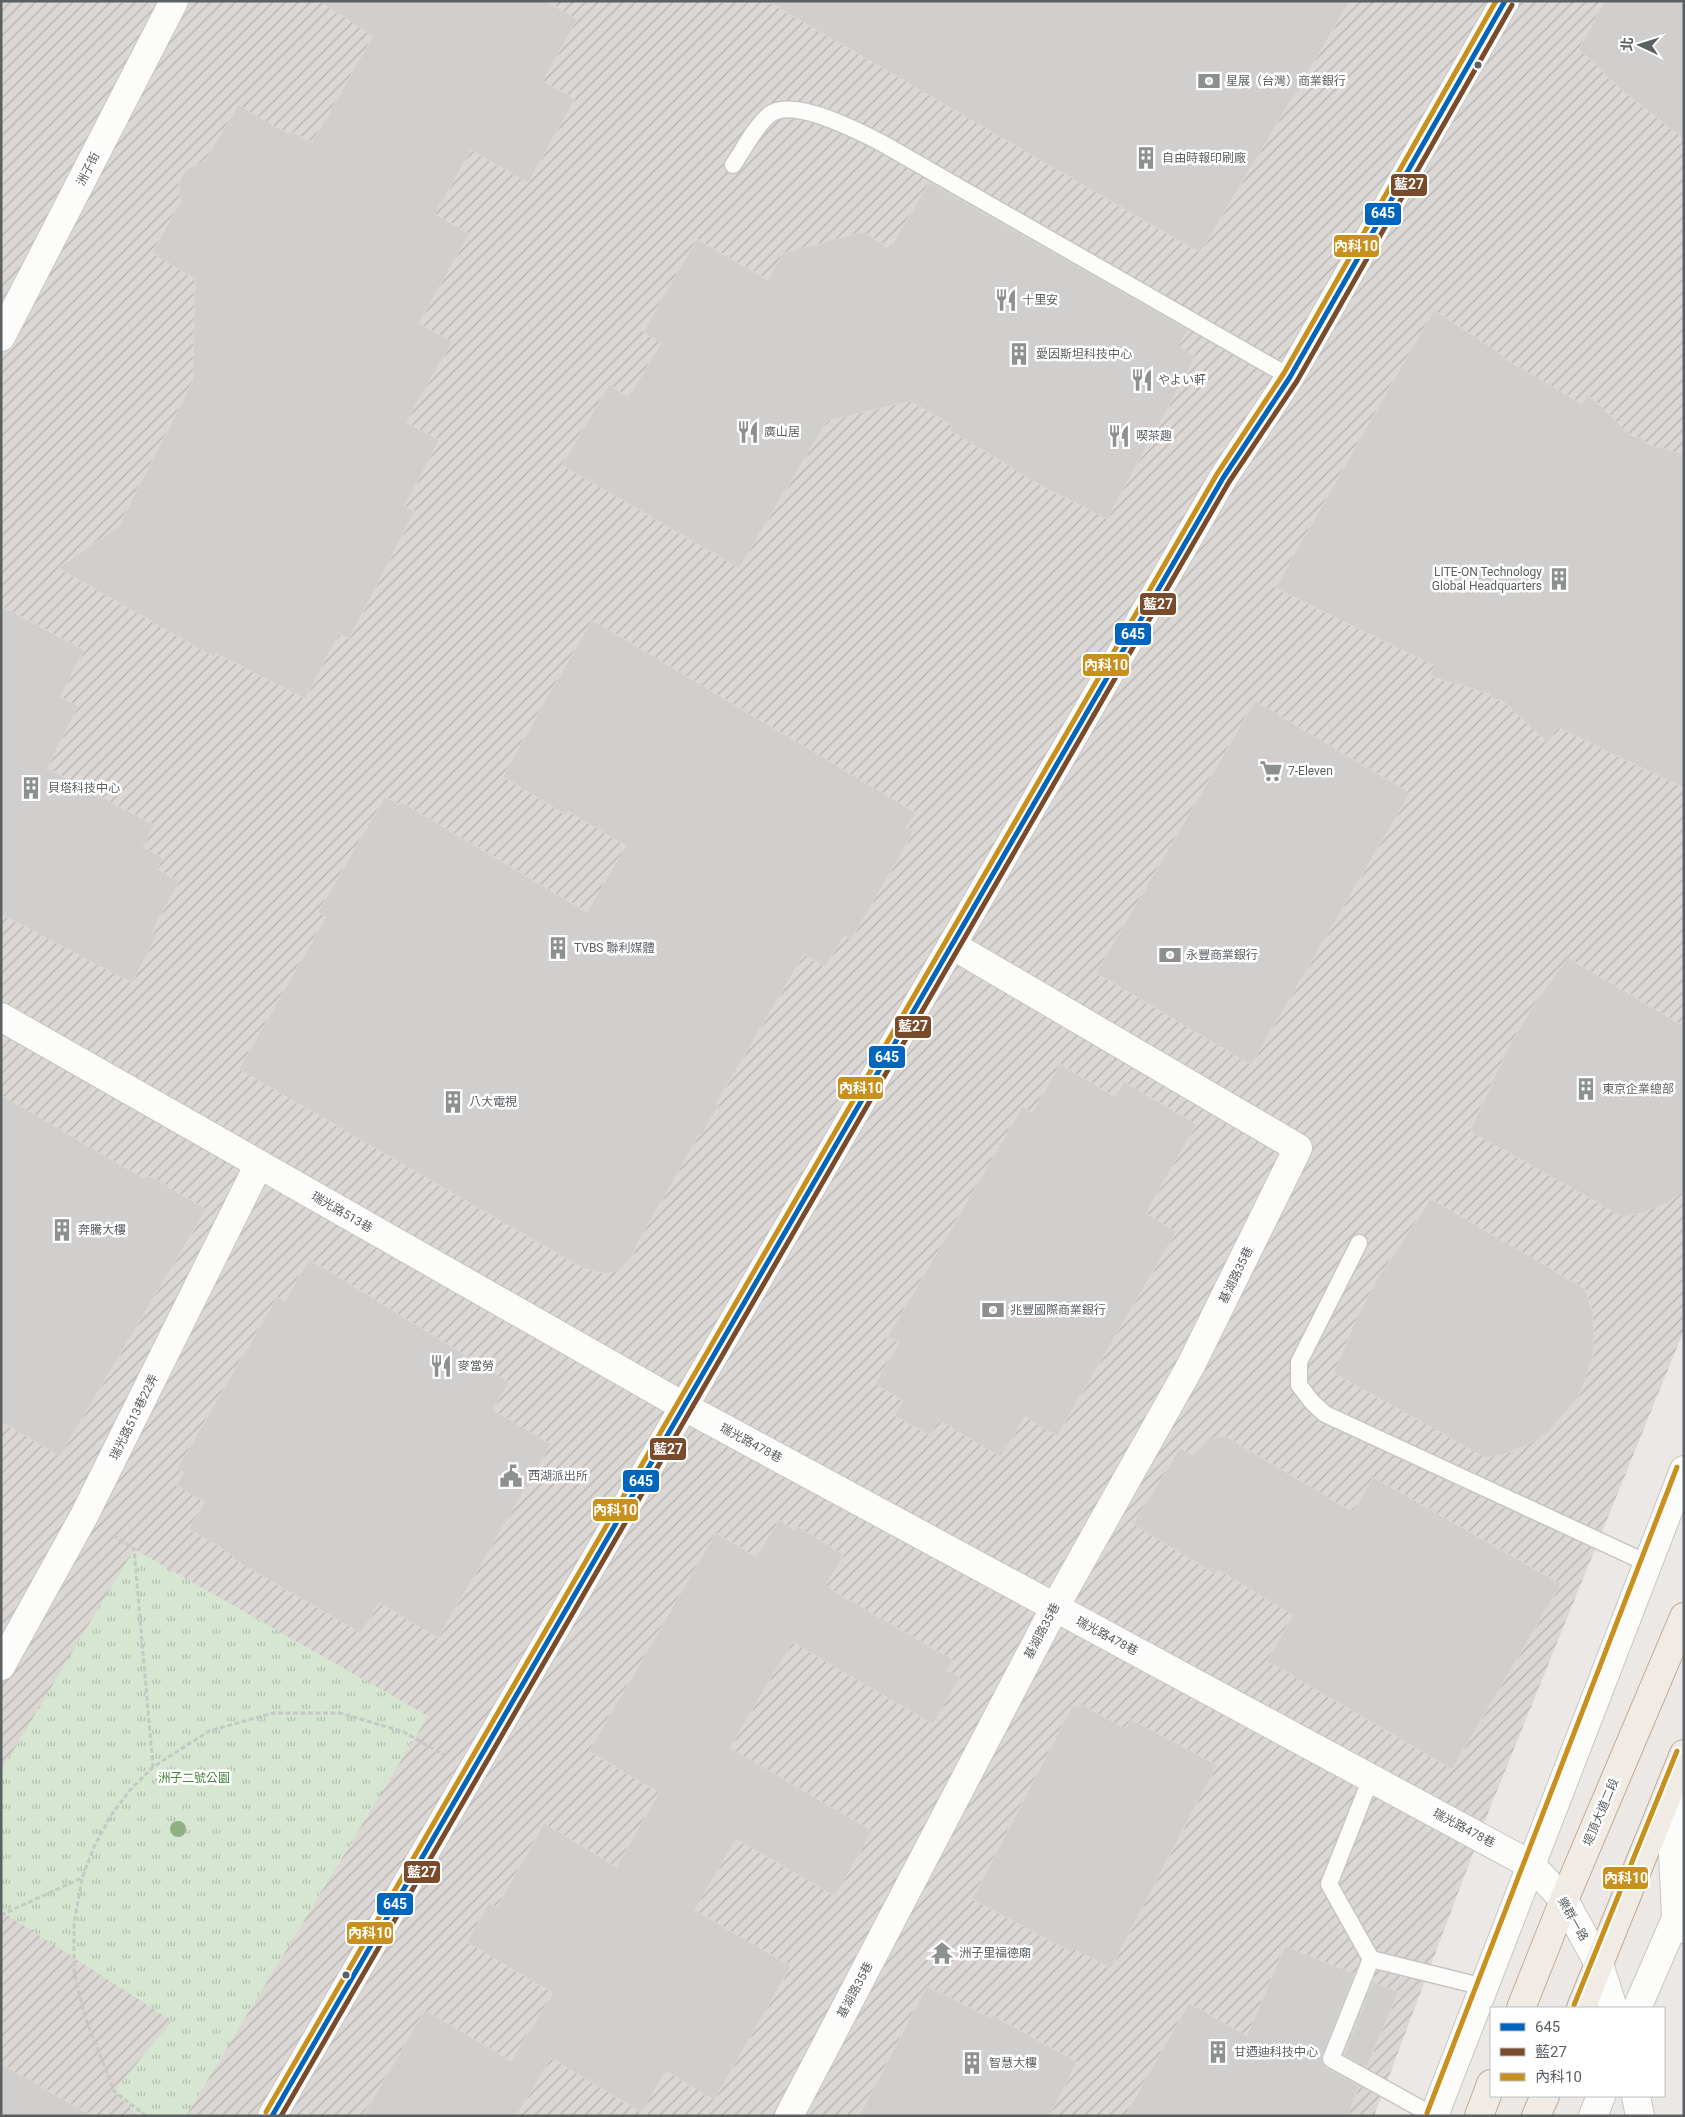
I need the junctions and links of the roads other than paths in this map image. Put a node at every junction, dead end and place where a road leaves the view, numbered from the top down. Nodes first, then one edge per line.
1 (174, 1) edge
2 (1505, 1) edge
3 (733, 165) dead end
4 (1, 338) edge
5 (1290, 377) junction
6 (952, 945) junction
7 (1, 1017) edge
8 (259, 1164) junction
9 (1360, 1243) dead end
10 (683, 1406) junction
11 (1684, 1470) edge
12 (1647, 1563) junction
13 (1055, 1607) junction
14 (1684, 1616) edge
15 (1, 1666) edge
16 (1684, 1754) edge
17 (1370, 1778) junction
18 (1670, 1790) junction
19 (1531, 1865) junction
20 (1564, 1900) junction
21 (1682, 1914) edge
22 (1371, 1959) junction
23 (1599, 1964) junction
24 (1484, 1987) junction
25 (1521, 2007) edge
26 (1581, 2007) edge
27 (1614, 2007) edge
28 (1637, 2007) edge
29 (1490, 2087) edge
30 (1545, 2097) edge
31 (1601, 2097) edge
32 (1636, 2097) edge
33 (272, 2116) edge
34 (789, 2116) edge
35 (1434, 2116) edge
36 (1479, 2116) edge
37 (1536, 2116) edge
38 (1592, 2116) edge
39 (1640, 2116) edge

1 - 4 street, 洲子街
2 - 5 street
3 - 5 lane
5 - 6 street
6 - 10 street
6 - 13 street, 基湖路35巷
7 - 8 street, 瑞光路513巷
8 - 10 street, 瑞光路513巷
8 - 15 street, 瑞光路513巷22弄
9 - 12 lane
10 - 13 street, 瑞光路478巷
10 - 33 street
11 - 12 street
12 - 19 street
13 - 17 street, 瑞光路478巷
13 - 34 street, 基湖路35巷
14 - 20 highway, 堤頂大道二段
16 - 18 highway
17 - 19 street, 瑞光路478巷
17 - 22 lane
18 - 21 street
18 - 23 highway
19 - 20 street, 樂群一路
19 - 24 street
20 - 23 street, 樂群一路
20 - 25 highway, 堤頂大道二段
21 - 28 street
22 - 24 lane
22 - 35 lane
23 - 26 highway
23 - 27 street, 樂群一路
24 - 35 street
29 - 36 highway
30 - 37 highway
31 - 38 street
32 - 39 street

